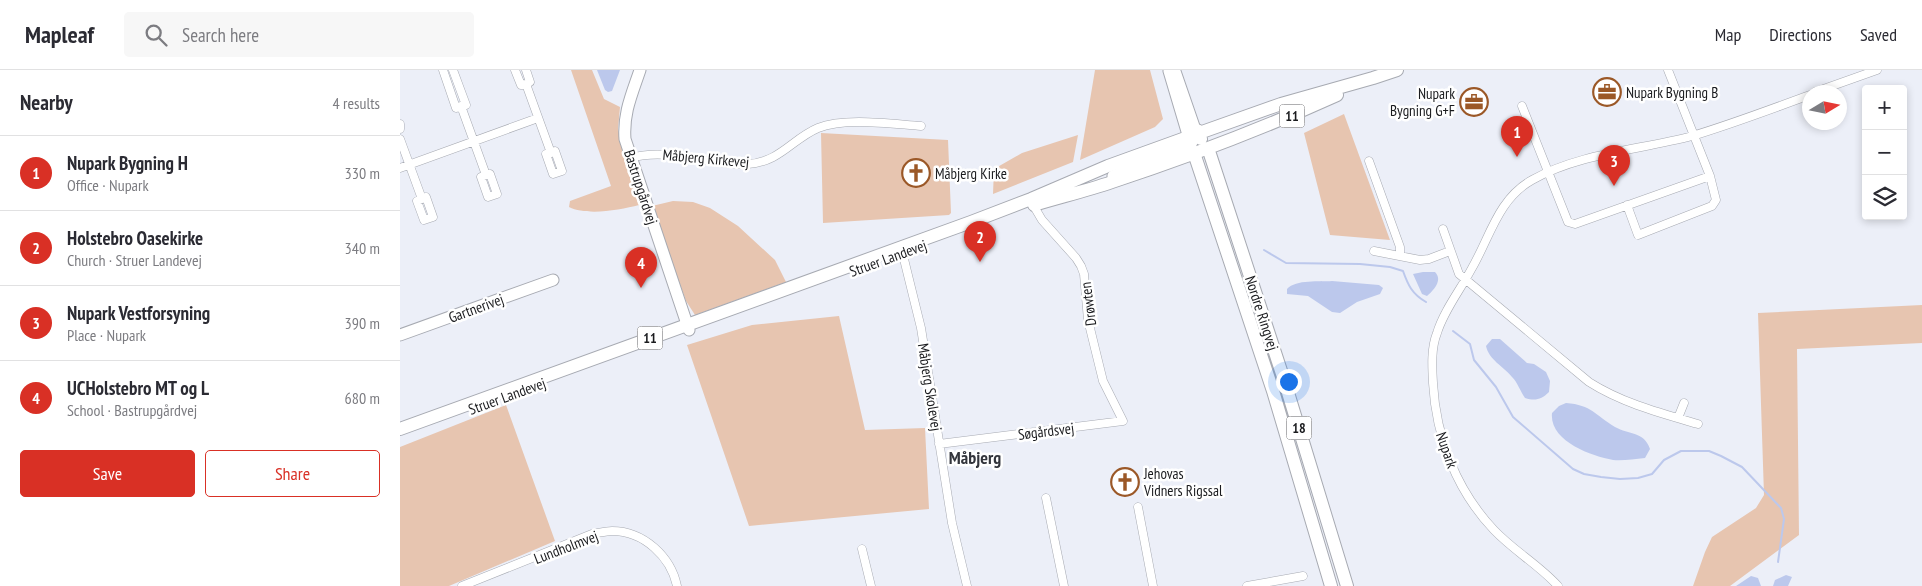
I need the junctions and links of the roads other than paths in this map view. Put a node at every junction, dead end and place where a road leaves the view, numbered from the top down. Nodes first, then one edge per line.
1 (443, 70) edge
2 (453, 70) edge
3 (516, 70) edge
4 (526, 70) edge
5 (640, 70) edge
6 (1168, 70) edge
7 (1174, 70) edge
8 (1180, 70) edge
9 (1397, 70) edge
10 (1668, 70) edge
11 (1877, 70) edge
12 (1374, 78) junction
13 (526, 84) junction
14 (1835, 85) edge
15 (1802, 98) edge
16 (461, 106) junction
17 (1522, 106) dead end
18 (538, 118) junction
19 (400, 124) edge
20 (921, 126) dead end
21 (400, 128) edge
22 (1693, 135) junction
23 (400, 139) edge
24 (474, 141) junction
25 (1200, 145) junction
26 (551, 153) dead end
27 (631, 158) junction
28 (1369, 161) dead end
29 (409, 165) junction
30 (400, 168) edge
31 (1548, 172) junction
32 (486, 175) dead end
33 (1710, 176) junction
34 (422, 199) dead end
35 (1032, 202) junction
36 (1627, 205) junction
37 (1443, 230) dead end
38 (902, 250) junction
39 (1374, 251) dead end
40 (1450, 251) junction
41 (1400, 256) junction
42 (552, 280) dead end
43 (1466, 280) junction
44 (688, 327) junction
45 (400, 335) edge
46 (1684, 403) dead end
47 (1678, 418) junction
48 (1123, 421) joint
49 (1698, 424) dead end
50 (400, 429) edge
51 (400, 434) edge
52 (939, 444) junction
53 (1046, 498) dead end
54 (1138, 507) dead end
55 (862, 550) dead end
56 (1303, 576) dead end
57 (462, 586) edge
58 (678, 586) edge
59 (871, 586) edge
60 (967, 586) edge
61 (1064, 586) edge
62 (1153, 586) edge
63 (1247, 586) edge
64 (1331, 586) edge
65 (1346, 586) edge
66 (1558, 586) edge

1 - 16 street
2 - 16 street
3 - 13 street
4 - 13 street
5 - 27 street, Bastrupgårdvej
6 - 25 street, Nordre Ringvej
7 - 25 main road
8 - 25 street, Nordre Ringvej
9 - 12 main road, Struer Landevej / 11
10 - 22 street
11 - 14 street
12 - 25 main road, Struer Landevej / 11
12 - 25 main road, Struer Landevej / 11
13 - 18 street
15 - 22 street, Nupark
16 - 24 street
17 - 31 street
18 - 24 street
18 - 26 street
19 - 21 street
20 - 27 street, Måbjerg Kirkevej
22 - 31 street, Nupark
22 - 33 street
23 - 29 street
24 - 29 street
24 - 32 street
25 - 35 main road, Struer Landevej / 11
25 - 35 main road, Struer Landevej / 11
25 - 64 main road, Nordre Ringvej / 18
25 - 65 main road, Nordre Ringvej / 18
27 - 44 street, Bastrupgårdvej
28 - 41 street
29 - 30 street
29 - 34 street
31 - 36 street
31 - 43 street, Nupark
33 - 36 street
33 - 36 street
35 - 38 main road, Struer Landevej / 11
35 - 48 street, Drøwten
37 - 40 street
38 - 44 main road, Struer Landevej / 11
38 - 52 street, Måbjerg Skolevej
39 - 41 street
40 - 41 street
40 - 43 street
42 - 45 street, Gartnerivej
43 - 47 street
43 - 66 street, Nupark
44 - 50 main road, Struer Landevej / 11
44 - 51 main road, Struer Landevej / 11
46 - 47 street
47 - 49 street
48 - 52 street, Søgårdsvej
52 - 60 street, Måbjerg Skolevej
53 - 61 street
54 - 62 street
55 - 59 street
56 - 63 street
57 - 58 street, Lundholmvej

